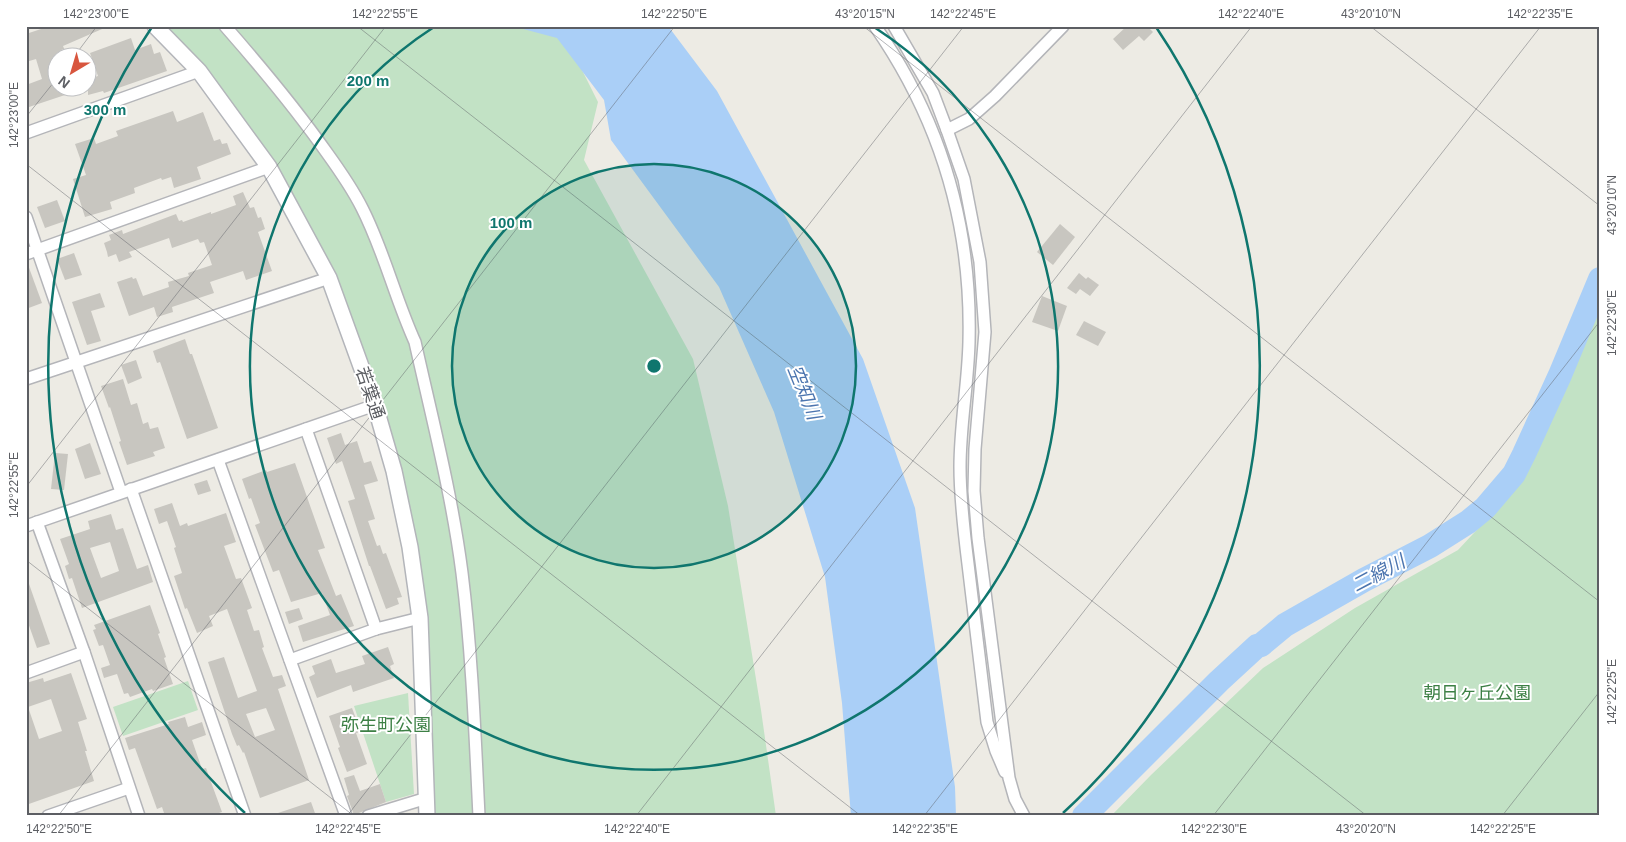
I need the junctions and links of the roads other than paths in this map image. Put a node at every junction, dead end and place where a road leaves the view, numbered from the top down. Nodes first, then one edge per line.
1 (155, 26) edge
2 (225, 26) edge
3 (875, 26) edge
4 (894, 26) edge
5 (1063, 26) edge
6 (198, 71) junction
7 (947, 130) junction
8 (26, 133) edge
9 (269, 167) junction
10 (26, 217) edge
11 (38, 250) junction
12 (26, 254) edge
13 (329, 278) junction
14 (75, 364) junction
15 (26, 379) edge
16 (375, 406) junction
17 (306, 430) junction
18 (218, 460) junction
19 (126, 491) junction
20 (32, 524) edge
21 (420, 618) junction
22 (376, 629) junction
23 (84, 652) junction
24 (290, 660) junction
25 (26, 673) edge
26 (1009, 778) junction
27 (129, 788) junction
28 (427, 798) junction
29 (48, 816) edge
30 (139, 816) edge
31 (245, 816) edge
32 (346, 816) edge
33 (368, 816) edge
34 (427, 816) edge
35 (479, 816) edge
36 (1024, 816) edge

1 - 6 street, 若葉通
2 - 35 street
3 - 26 street
4 - 7 street
5 - 7 street
6 - 8 street
6 - 9 street, 若葉通
7 - 26 street
9 - 11 street
9 - 13 street, 若葉通
10 - 11 street
11 - 12 street
11 - 14 street
13 - 14 street
13 - 16 street, 若葉通
14 - 15 street
14 - 19 street
16 - 17 street
16 - 21 street, 若葉通
17 - 18 street
17 - 22 street
18 - 19 street
18 - 24 street
19 - 20 street
19 - 31 street
20 - 23 street
21 - 22 street
21 - 28 street, 若葉通
22 - 24 street
23 - 25 street
23 - 27 street
24 - 32 street
26 - 36 street
27 - 29 street
27 - 30 street
28 - 33 street
28 - 34 street, 若葉通

